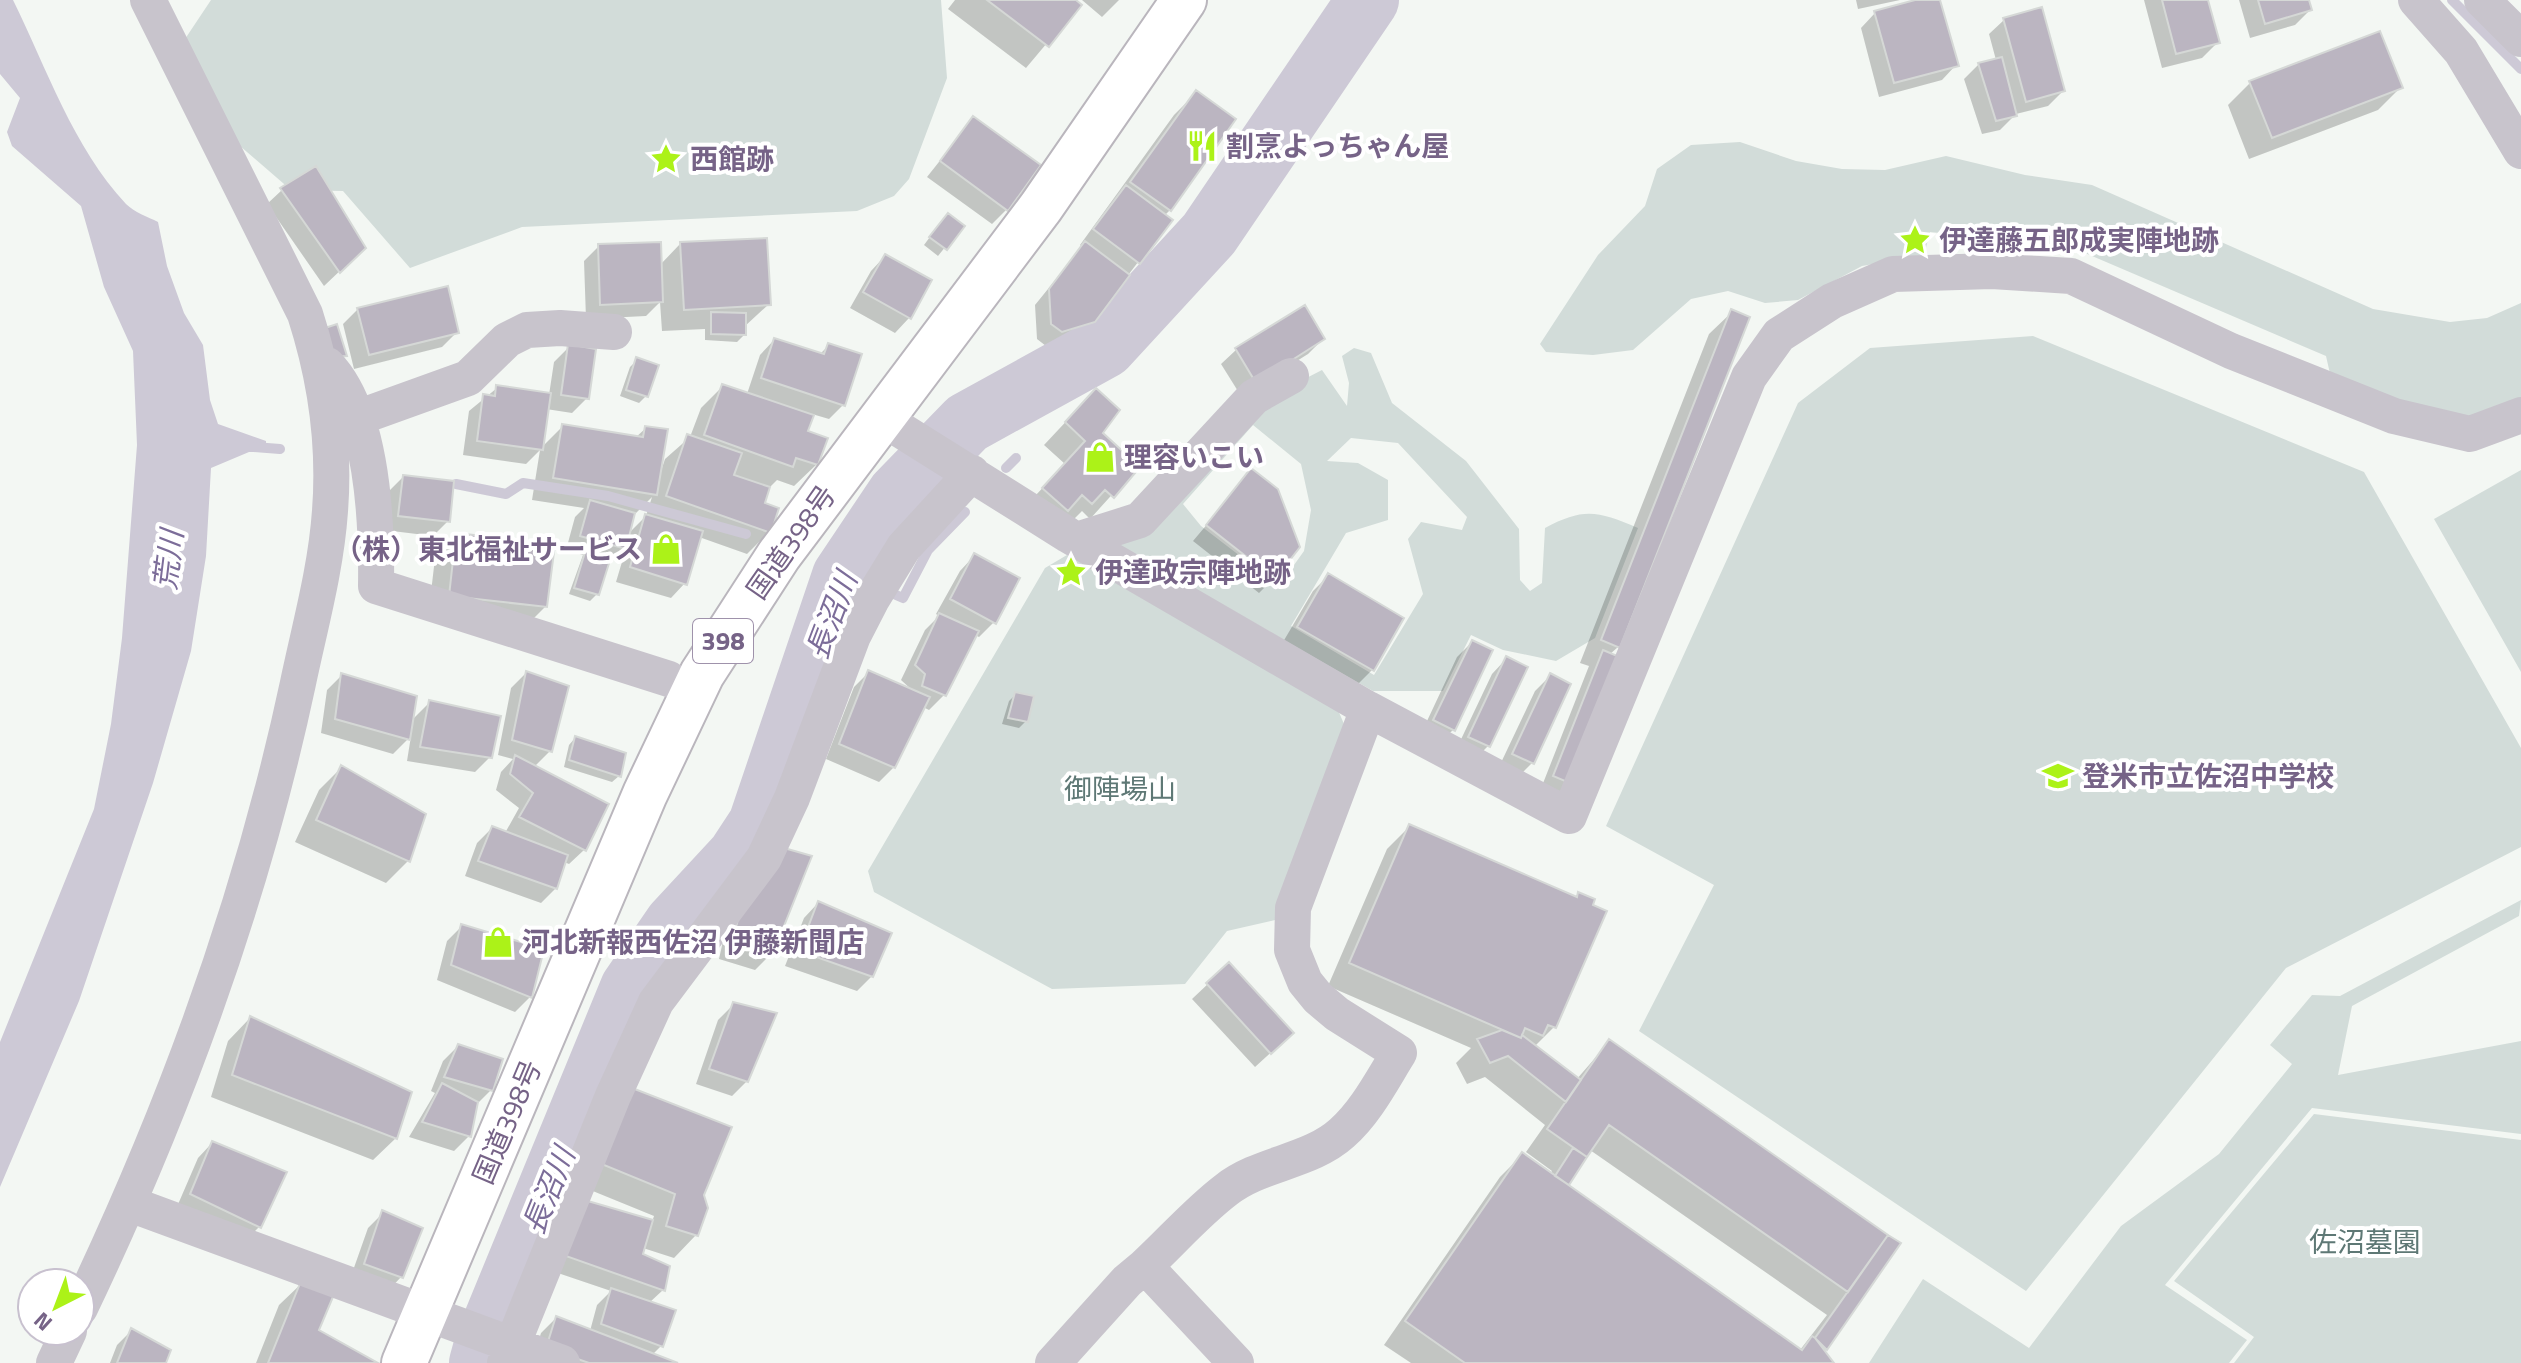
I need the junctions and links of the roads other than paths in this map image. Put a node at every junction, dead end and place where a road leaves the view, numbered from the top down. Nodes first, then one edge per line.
1 (148, 0) edge
2 (1184, 0) edge
3 (2416, 0) edge
4 (2482, 0) edge
5 (2521, 39) edge
6 (2521, 151) edge
7 (614, 332) dead end
8 (319, 358) junction
9 (1291, 376) dead end
10 (2521, 415) edge
11 (880, 417) junction
12 (357, 418) junction
13 (968, 470) junction
14 (1077, 540) junction
15 (669, 679) dead end
16 (1368, 709) junction
17 (130, 1204) junction
18 (1145, 1266) junction
19 (96, 1275) edge
20 (446, 1321) junction
21 (507, 1351) edge
22 (404, 1363) edge
23 (562, 1363) edge
24 (1053, 1363) edge
25 (1236, 1363) edge

1 - 8 street
2 - 11 highway, 国道398号 / 398
3 - 6 street
4 - 5 street
7 - 12 street
8 - 12 street
8 - 17 street
9 - 14 street
10 - 16 street
11 - 13 street
11 - 20 highway, 国道398号 / 398
12 - 15 street
13 - 14 street
13 - 21 street
14 - 16 street
16 - 18 street
17 - 19 street
17 - 20 street
18 - 24 street
18 - 25 street
20 - 21 street
20 - 22 highway, 国道398号 / 398
21 - 23 street

